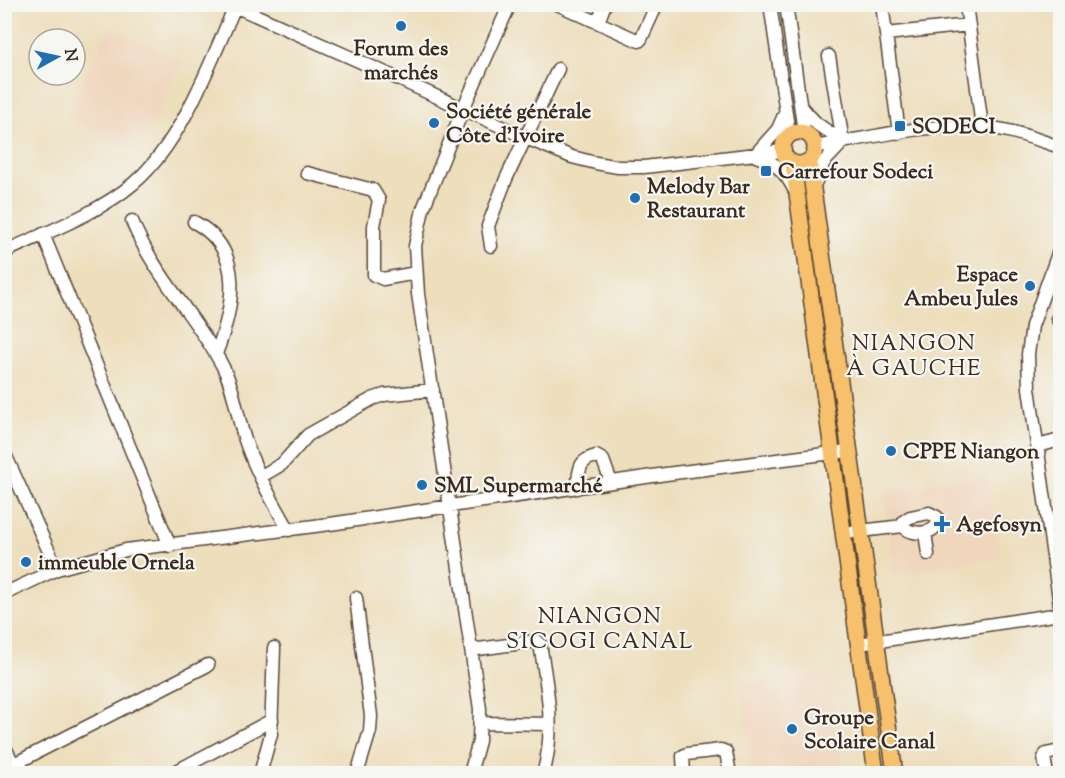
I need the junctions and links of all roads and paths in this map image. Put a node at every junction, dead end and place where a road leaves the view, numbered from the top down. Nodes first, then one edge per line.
1 (510, 4) edge
2 (557, 4) edge
3 (605, 4) edge
4 (657, 4) edge
5 (770, 4) edge
6 (786, 4) edge
7 (882, 4) edge
8 (966, 4) edge
9 (234, 5) edge
10 (597, 22) junction
11 (969, 25) junction
12 (886, 34) junction
13 (829, 56) dead end
14 (558, 69) dead end
15 (800, 106) junction
16 (463, 109) junction
17 (785, 112) junction
18 (982, 127) junction
19 (797, 133) junction
20 (898, 133) junction
21 (526, 138) junction
22 (843, 142) junction
23 (815, 147) junction
24 (1060, 147) edge
25 (782, 151) junction
26 (755, 155) junction
27 (809, 161) junction
28 (793, 164) junction
29 (307, 173) dead end
30 (813, 189) junction
31 (796, 193) junction
32 (132, 221) dead end
33 (194, 222) dead end
34 (43, 234) junction
35 (491, 246) dead end
36 (1060, 248) edge
37 (4, 252) edge
38 (416, 273) junction
39 (216, 354) junction
40 (433, 390) junction
41 (1060, 440) edge
42 (1038, 446) junction
43 (4, 452) edge
44 (840, 452) junction
45 (260, 477) junction
46 (611, 482) junction
47 (577, 488) junction
48 (451, 507) junction
49 (903, 526) junction
50 (289, 530) junction
51 (852, 531) junction
52 (925, 532) junction
53 (170, 546) junction
54 (928, 554) dead end
55 (57, 569) junction
56 (4, 594) edge
57 (356, 598) dead end
58 (1060, 606) edge
59 (1060, 614) edge
60 (875, 642) junction
61 (859, 644) junction
62 (273, 648) dead end
63 (471, 650) junction
64 (208, 665) dead end
65 (272, 720) junction
66 (481, 723) junction
67 (549, 724) junction
68 (4, 745) edge
69 (1060, 751) edge
70 (16, 769) edge
71 (171, 774) edge
72 (260, 774) edge
73 (357, 774) edge
74 (470, 774) edge
75 (543, 774) edge
76 (684, 774) edge
77 (730, 774) edge
78 (876, 774) edge
79 (895, 774) edge
80 (1047, 774) edge

1 - 16 street
2 - 10 street
3 - 10 street
4 - 10 street
5 - 17 street
6 - 15 street
7 - 12 street
8 - 11 street
9 - 16 street
9 - 34 street
11 - 12 street
11 - 18 street
12 - 20 street
13 - 22 street
14 - 21 street
15 - 19 street
15 - 22 street
16 - 21 street
16 - 38 street
17 - 19 street
17 - 26 street
18 - 20 street
18 - 24 street
19 - 23 main road
19 - 25 main road
20 - 22 street
21 - 26 street
21 - 35 street
22 - 23 street
22 - 30 street
23 - 27 main road
25 - 26 street
25 - 28 main road
26 - 31 street
27 - 28 main road
27 - 30 main road
28 - 31 main road
29 - 38 street
30 - 44 main road
31 - 44 main road
32 - 39 street
33 - 39 street
34 - 37 street
34 - 53 street
36 - 42 street
38 - 40 street
39 - 45 street
40 - 45 street
40 - 48 street
41 - 42 street
42 - 58 street
43 - 55 street
44 - 46 street
44 - 51 main road
45 - 50 street
46 - 47 street
46 - 47 street
47 - 48 street
48 - 50 street
48 - 63 street
49 - 51 street
49 - 52 street
49 - 52 street
50 - 53 street
51 - 60 main road
51 - 61 main road
52 - 54 street
53 - 55 street
55 - 56 street
57 - 73 street
59 - 60 street
60 - 61 street
60 - 79 main road
61 - 78 main road
62 - 65 street
63 - 66 street
63 - 67 street
64 - 70 street
65 - 71 street
65 - 72 street
66 - 67 street
66 - 74 street
67 - 75 street
68 - 70 street
69 - 80 street
76 - 77 street

